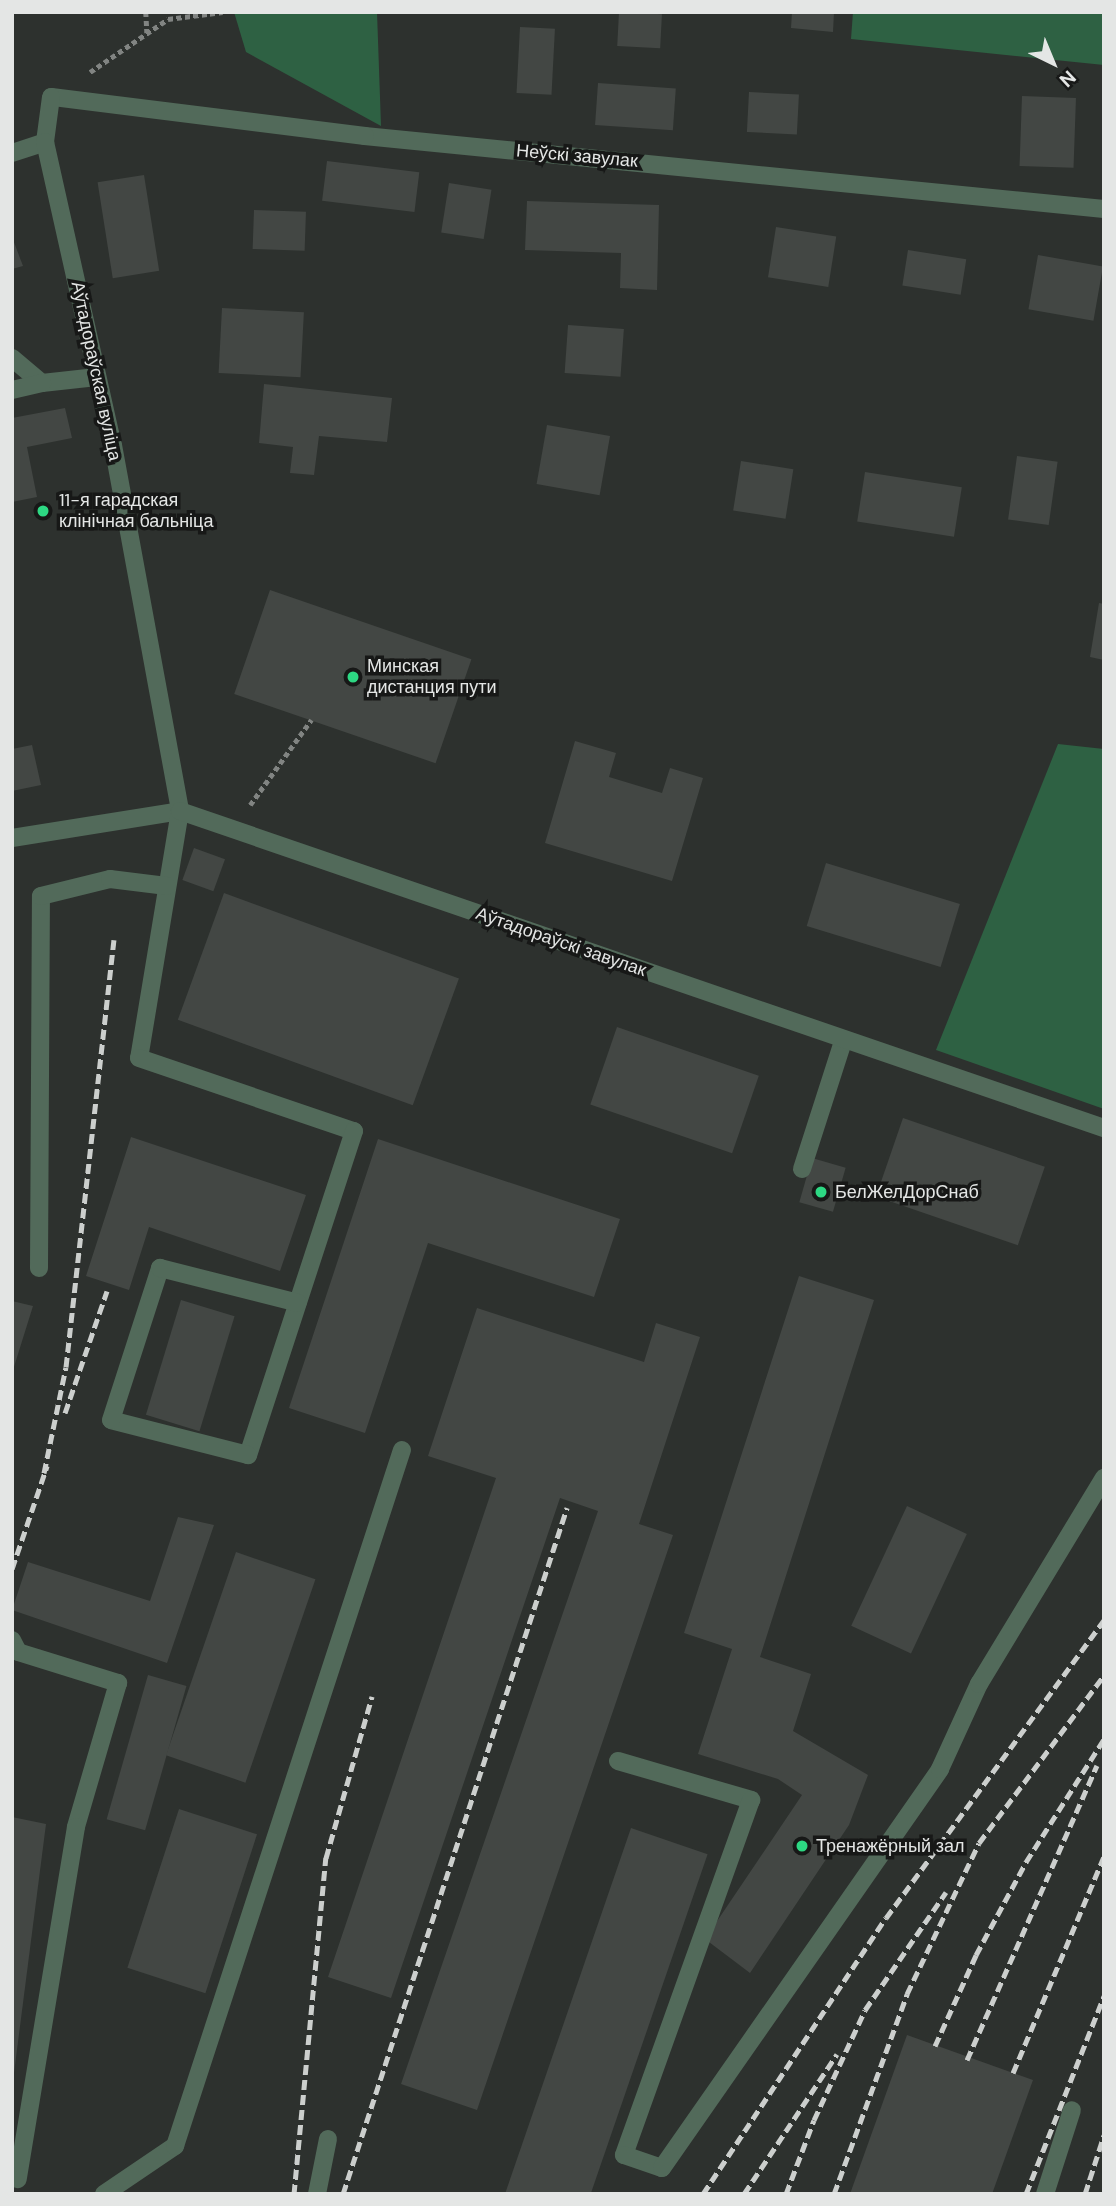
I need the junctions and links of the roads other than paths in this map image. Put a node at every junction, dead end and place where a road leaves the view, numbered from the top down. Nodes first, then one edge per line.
1 (51, 97) joint
2 (45, 142) junction
3 (12, 153) edge
4 (1104, 209) edge
5 (12, 358) edge
6 (97, 377) junction
7 (42, 383) junction
8 (12, 390) edge
9 (180, 811) junction
10 (12, 838) edge
11 (167, 886) junction
12 (843, 1041) junction
13 (1104, 1128) edge
14 (802, 1169) dead end
15 (39, 1268) dead end
16 (298, 1303) junction
17 (402, 1450) dead end
18 (1104, 1478) edge
19 (12, 1640) edge
20 (618, 1760) dead end
21 (1072, 2110) dead end
22 (328, 2139) dead end
23 (18, 2179) dead end
24 (104, 2194) edge
25 (317, 2194) edge
26 (1045, 2194) edge

1 - 2 street, Аўтадораўская вуліца
1 - 4 street, Неўскі завулак
2 - 3 street
2 - 6 street, Аўтадораўская вуліца
5 - 7 street
6 - 7 street
6 - 9 street, Аўтадораўская вуліца
7 - 8 street
9 - 10 street, Аўтадораўскі завулак
9 - 11 street
9 - 12 street, Аўтадораўскі завулак
11 - 15 street
11 - 16 street
12 - 13 street, Аўтадораўскі завулак
12 - 14 street
16 - 16 street
17 - 24 street
18 - 20 street
19 - 23 street
21 - 26 street
22 - 25 street

